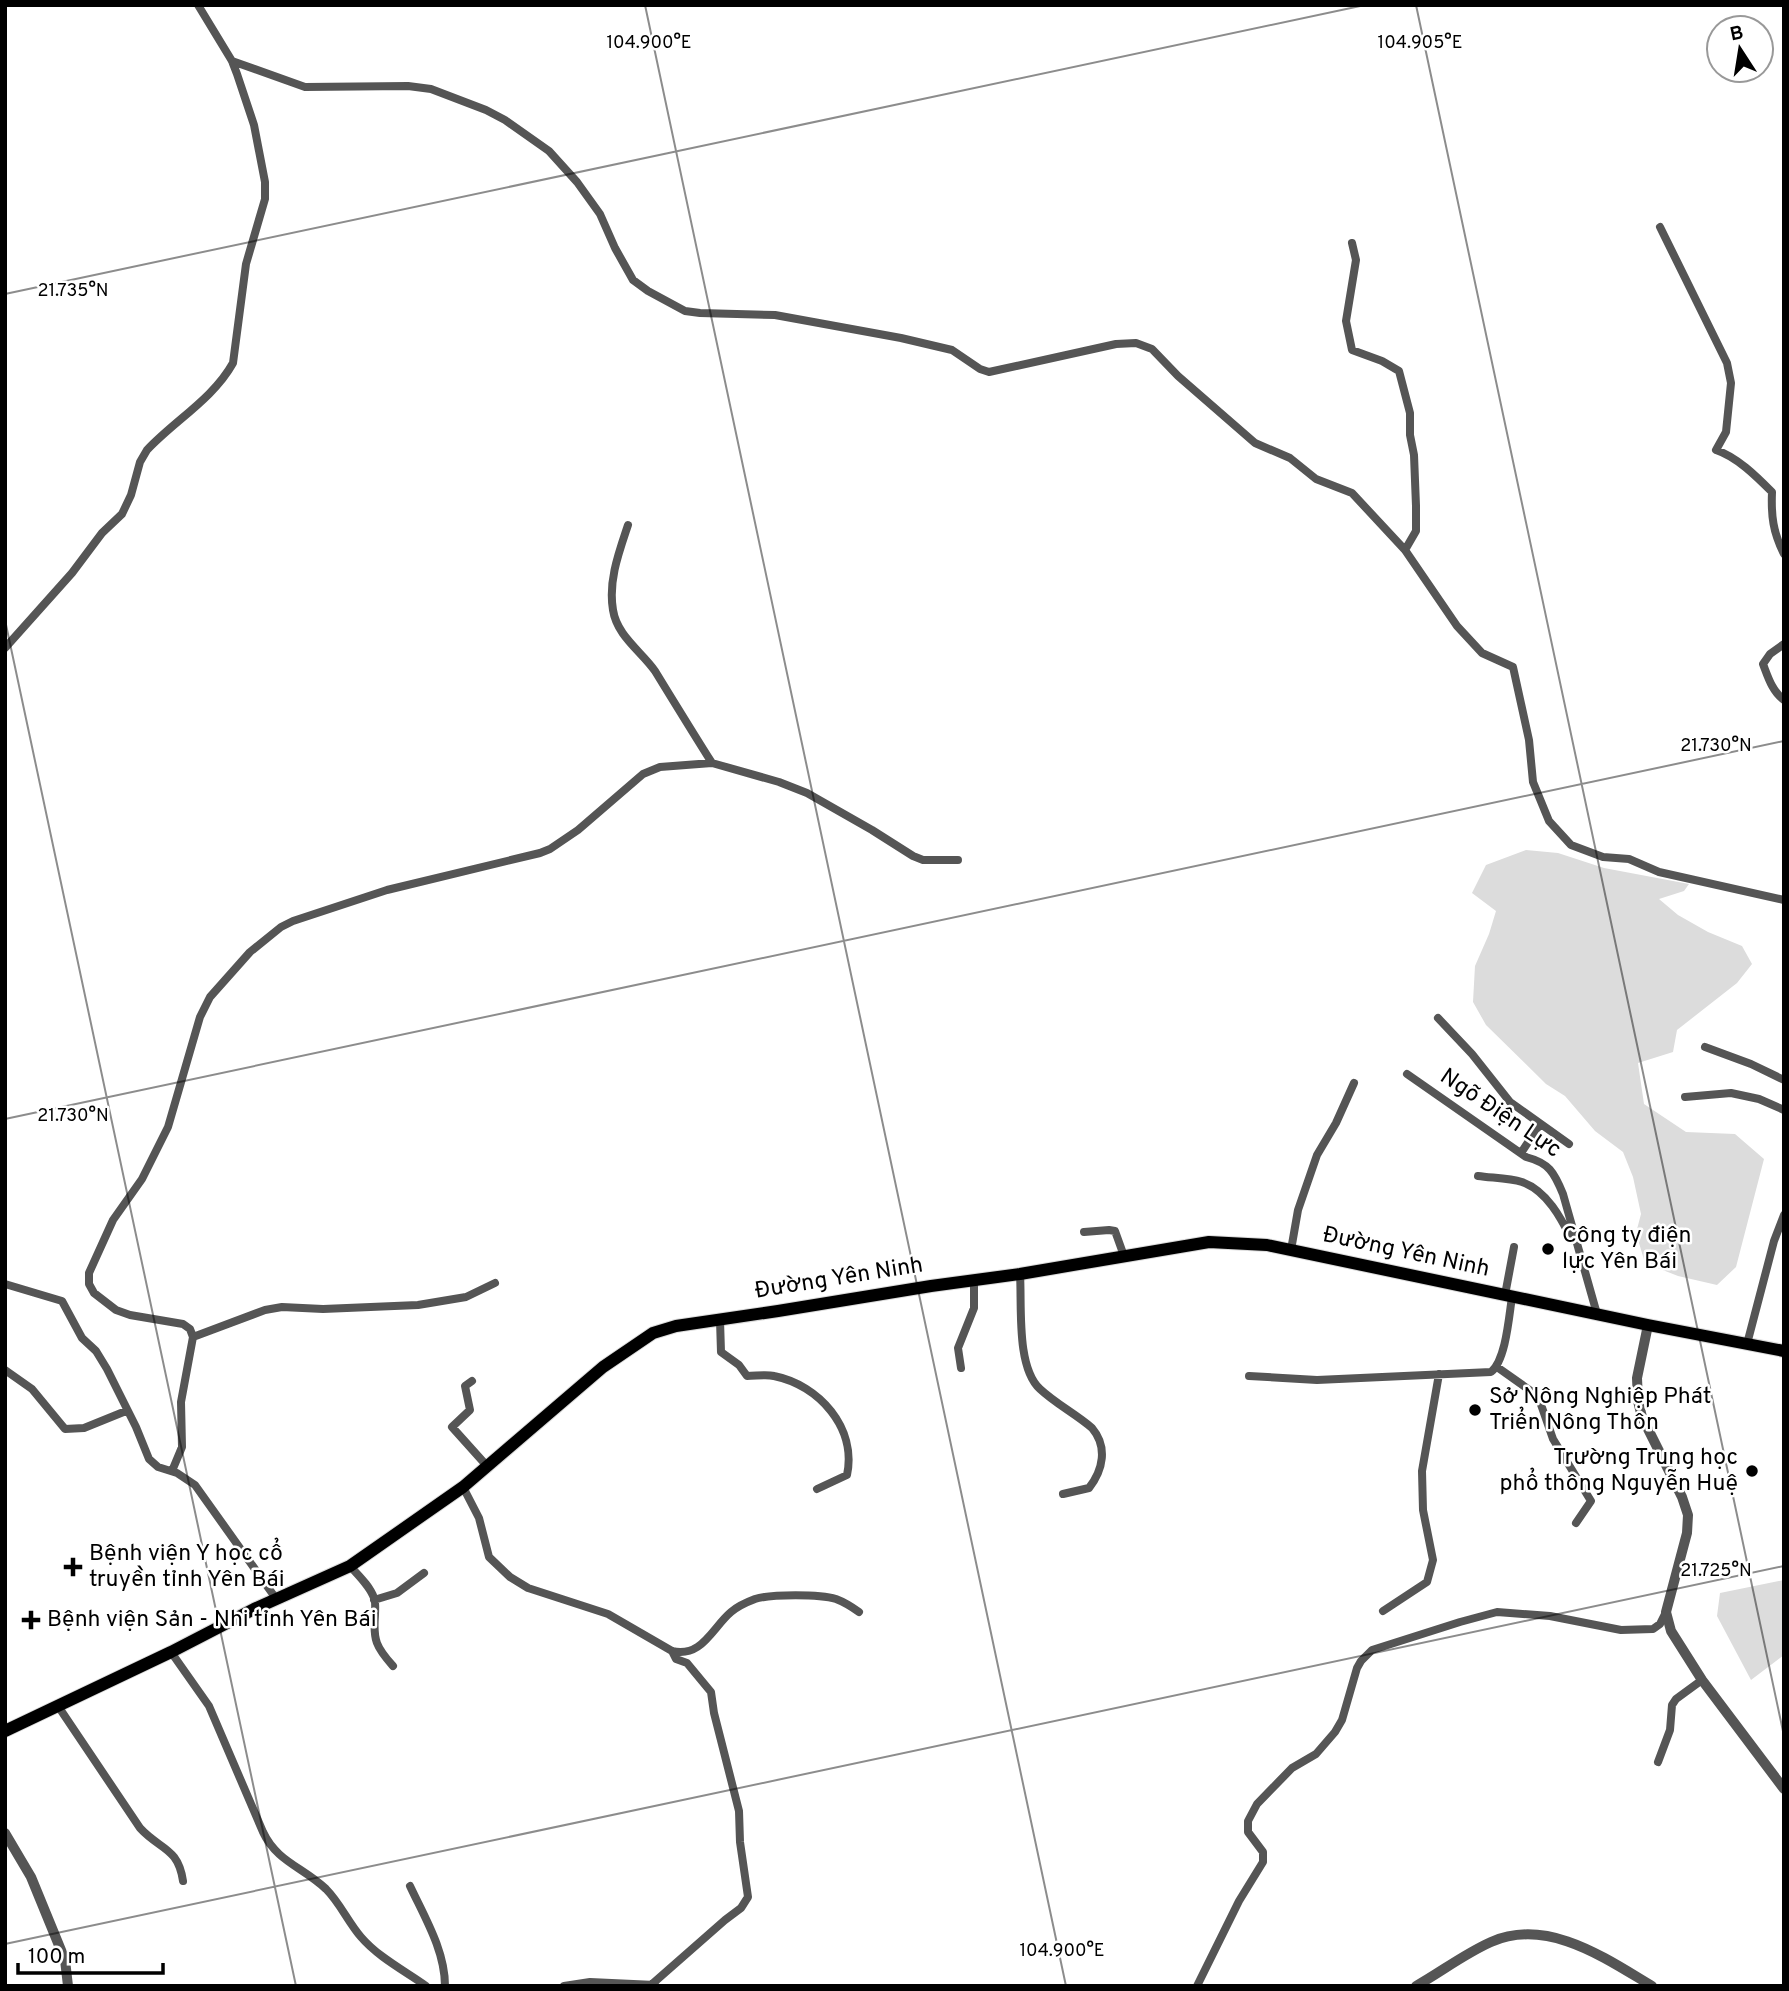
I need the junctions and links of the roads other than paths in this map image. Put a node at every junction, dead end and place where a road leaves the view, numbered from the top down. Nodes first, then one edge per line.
1 (198, 5) edge
2 (232, 61) junction
3 (1660, 227) dead end
4 (1352, 243) dead end
5 (628, 525) dead end
6 (1405, 550) junction
7 (1784, 554) edge
8 (1784, 644) edge
9 (5, 648) edge
10 (1784, 700) edge
11 (712, 763) junction
12 (958, 860) dead end
13 (1784, 900) edge
14 (1438, 1018) dead end
15 (1705, 1047) dead end
16 (1407, 1074) dead end
17 (1784, 1080) edge
18 (1354, 1083) dead end
19 (1685, 1097) dead end
20 (1784, 1110) edge
21 (1540, 1124) junction
22 (1569, 1144) dead end
23 (1521, 1153) junction
24 (1478, 1176) dead end
25 (1784, 1215) edge
26 (1084, 1232) dead end
27 (1514, 1247) dead end
28 (1291, 1250) junction
29 (1124, 1256) junction
30 (1581, 1258) junction
31 (1020, 1274) junction
32 (974, 1280) junction
33 (495, 1283) dead end
34 (5, 1284) edge
35 (1509, 1296) junction
36 (1597, 1314) junction
37 (720, 1320) junction
38 (1648, 1325) junction
39 (193, 1337) junction
40 (1747, 1344) junction
41 (1784, 1351) edge
42 (1497, 1367) junction
43 (961, 1368) dead end
44 (5, 1370) edge
45 (1439, 1374) junction
46 (1249, 1376) dead end
47 (472, 1381) dead end
48 (126, 1411) junction
49 (486, 1466) junction
50 (172, 1471) junction
51 (463, 1486) junction
52 (817, 1489) dead end
53 (1063, 1494) dead end
54 (1576, 1524) dead end
55 (350, 1566) junction
56 (424, 1573) dead end
57 (277, 1600) junction
58 (374, 1600) junction
59 (1383, 1611) dead end
60 (859, 1612) dead end
61 (1666, 1612) junction
62 (672, 1651) junction
63 (171, 1652) junction
64 (393, 1666) dead end
65 (1702, 1680) junction
66 (58, 1706) junction
67 (5, 1731) edge
68 (1658, 1762) dead end
69 (1784, 1789) edge
70 (5, 1833) edge
71 (183, 1881) dead end
72 (410, 1886) dead end
73 (654, 1985) edge
74 (68, 1986) edge
75 (426, 1986) edge
76 (445, 1986) edge
77 (564, 1986) edge
78 (1197, 1986) edge
79 (1416, 1986) edge
80 (1651, 1986) edge

1 - 2 street
2 - 6 street
2 - 9 street
3 - 7 street
4 - 6 street
5 - 11 street
6 - 13 street
8 - 10 street
11 - 12 street
11 - 39 street
14 - 21 street
15 - 17 street
16 - 23 street, Ngõ Điện Lực
18 - 28 street
19 - 20 street
21 - 22 street
21 - 23 street
23 - 30 street, Ngõ Điện Lực
24 - 30 street
25 - 40 street
26 - 29 street
27 - 35 street
28 - 29 main road, Đường Yên Ninh
28 - 35 main road, Đường Yên Ninh
29 - 31 main road, Đường Yên Ninh
30 - 36 street, Ngõ Điện Lực
31 - 32 main road, Đường Yên Ninh
31 - 53 street
32 - 37 main road, Đường Yên Ninh
32 - 43 street
33 - 39 street
34 - 48 street
35 - 36 main road, Đường Yên Ninh
35 - 42 street
36 - 38 main road, Đường Yên Ninh
37 - 49 main road, Đường Yên Ninh
37 - 52 street
38 - 40 main road, Đường Yên Ninh
38 - 61 street
39 - 50 street
40 - 41 main road, Đường Yên Ninh
42 - 45 street
42 - 54 street
44 - 48 street
45 - 46 street
45 - 59 street
47 - 49 street
48 - 50 street
49 - 51 main road, Đường Yên Ninh
50 - 57 street
51 - 55 main road, Đường Yên Ninh
51 - 62 street
55 - 57 main road, Đường Yên Ninh
55 - 58 street
56 - 58 street
57 - 63 main road, Đường Yên Ninh
58 - 64 street
60 - 62 street
61 - 65 street
61 - 78 street
62 - 73 street
63 - 66 main road, Đường Yên Ninh
63 - 75 street
65 - 68 street
65 - 69 street
66 - 67 main road, Đường Yên Ninh
66 - 71 street
70 - 74 street
72 - 76 street
73 - 77 street
79 - 80 street

